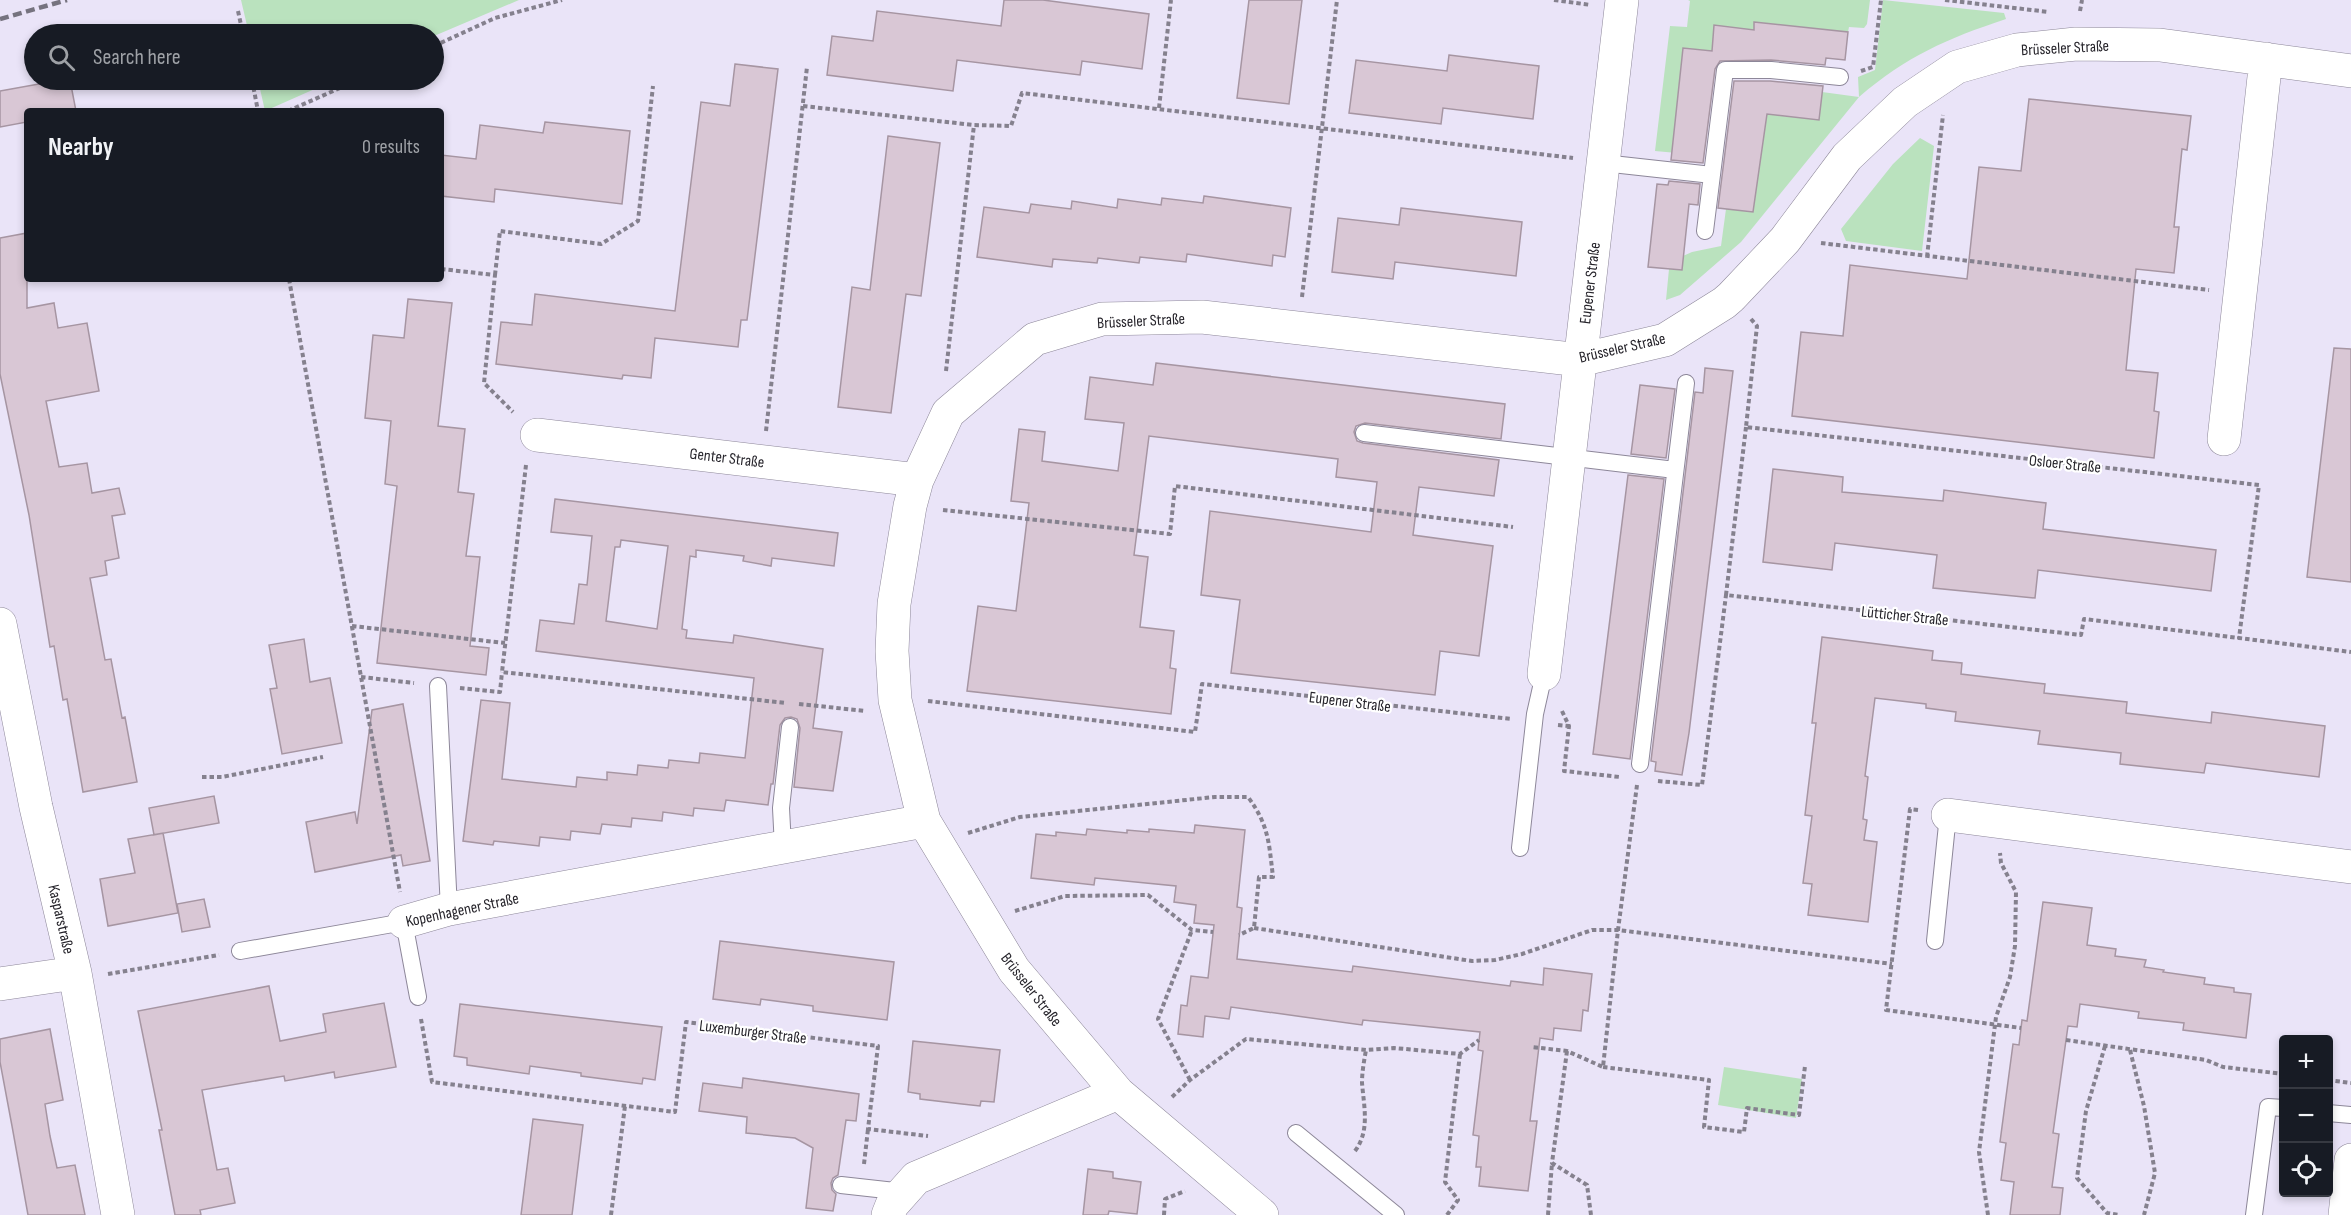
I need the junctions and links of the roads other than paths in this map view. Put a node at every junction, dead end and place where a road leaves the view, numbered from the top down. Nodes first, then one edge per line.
1 (1622, 0) edge
2 (2266, 59) junction
3 (2351, 71) edge
4 (1840, 77) road end
5 (1603, 163) junction
6 (1712, 175) junction
7 (1705, 231) dead end
8 (1580, 360) junction
9 (1686, 383) dead end
10 (1364, 434) dead end
11 (537, 435) road end
12 (2224, 439) dead end
13 (1569, 458) junction
14 (1675, 470) junction
15 (913, 493) junction
16 (0, 624) edge
17 (1544, 674) joint
18 (438, 686) dead end
19 (790, 727) dead end
20 (1639, 771) road end
21 (1948, 815) joint
22 (930, 832) junction
23 (783, 847) junction
24 (1520, 848) dead end
25 (2351, 867) edge
26 (449, 909) junction
27 (404, 922) junction
28 (1935, 941) dead end
29 (240, 951) road end
30 (75, 973) junction
31 (0, 984) edge
32 (418, 998) road end
33 (1118, 1094) junction
34 (2279, 1108) edge
35 (2333, 1113) edge
36 (2351, 1114) edge
37 (1296, 1133) dead end
38 (2351, 1160) edge
39 (842, 1185) dead end
40 (896, 1203) edge
41 (118, 1215) edge
42 (1262, 1215) edge
43 (1396, 1215) edge
44 (2254, 1215) edge
45 (2345, 1215) edge

1 - 5 street, Eupener Straße
2 - 3 street, Brüsseler Straße
2 - 8 street, Brüsseler Straße
2 - 12 street
4 - 6 lane
5 - 6 lane
5 - 8 street, Eupener Straße
6 - 7 lane
8 - 13 street, Eupener Straße
8 - 15 street, Brüsseler Straße
9 - 14 lane
10 - 13 lane
11 - 15 street, Genter Straße
13 - 14 lane
13 - 17 street, Eupener Straße
14 - 20 lane
15 - 22 street, Brüsseler Straße
16 - 30 street, Kasparstraße
17 - 24 lane
18 - 26 lane
19 - 23 lane
21 - 25 street
21 - 28 lane
22 - 23 street, Kopenhagener Straße
22 - 33 street, Brüsseler Straße
23 - 26 street, Kopenhagener Straße
26 - 27 street, Kopenhagener Straße
27 - 29 lane, Kopenhagener Straße
27 - 32 lane
30 - 31 street
30 - 41 street, Kasparstraße
33 - 40 street
33 - 42 street, Brüsseler Straße
34 - 44 lane
35 - 36 lane
37 - 43 lane
38 - 45 street
39 - 40 lane

